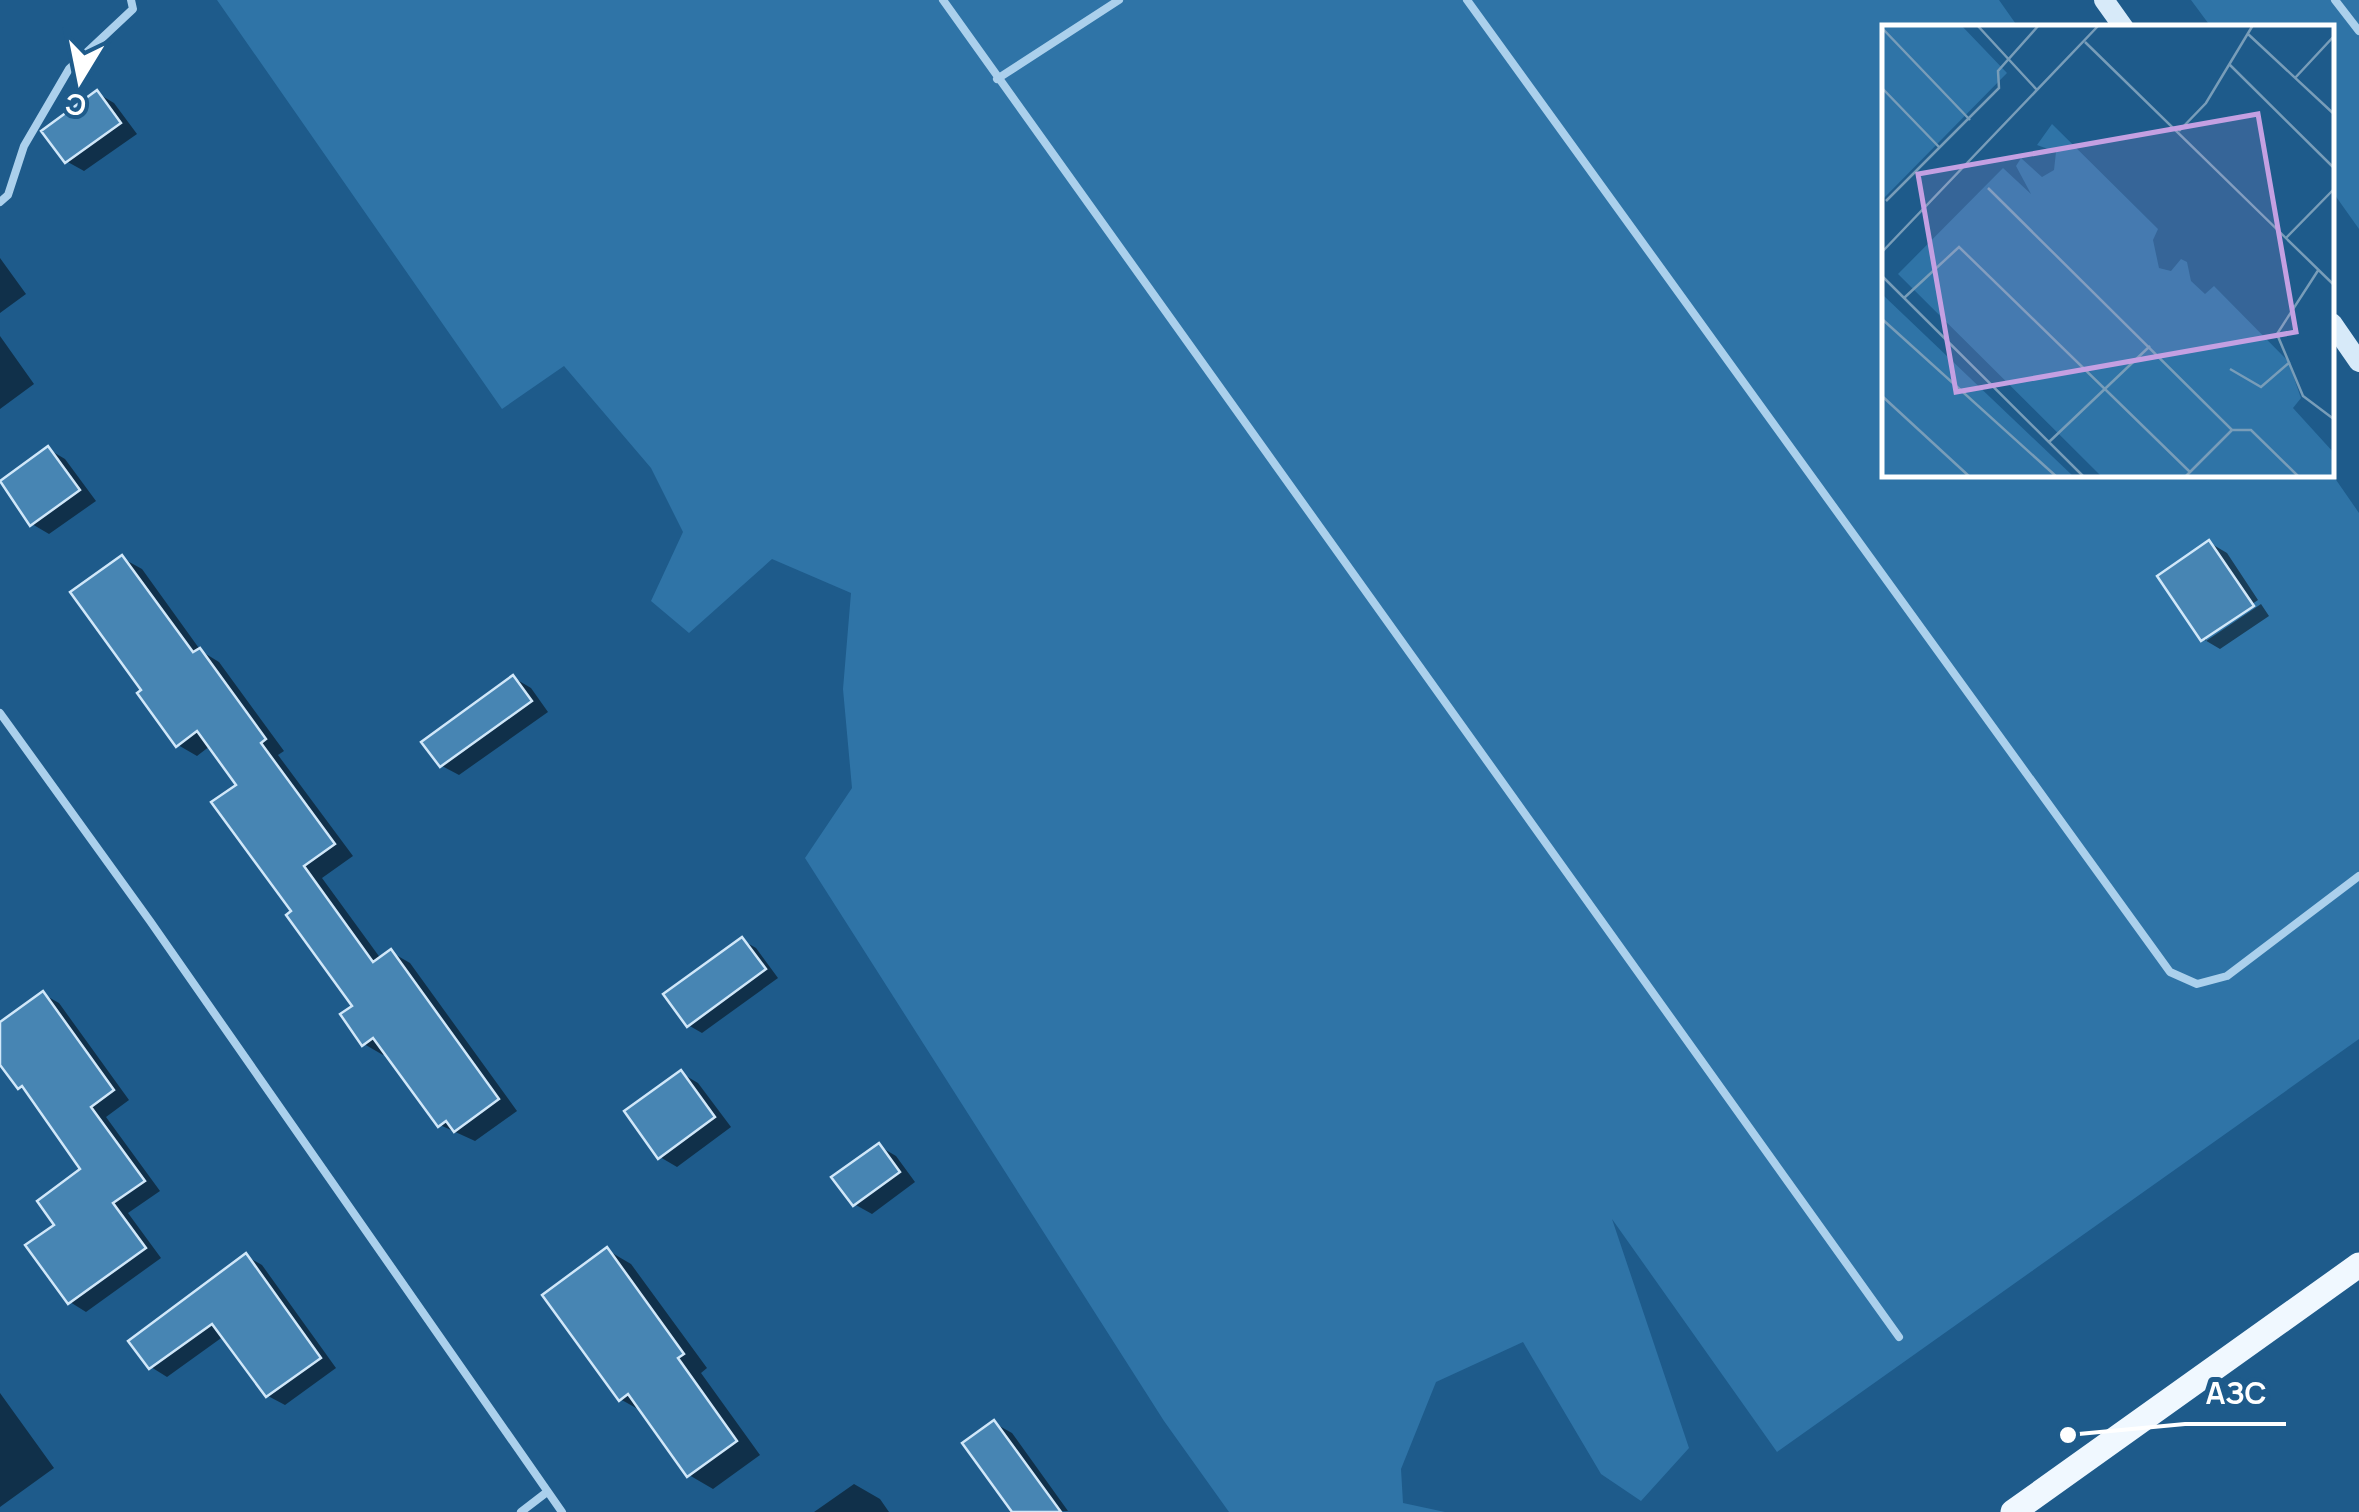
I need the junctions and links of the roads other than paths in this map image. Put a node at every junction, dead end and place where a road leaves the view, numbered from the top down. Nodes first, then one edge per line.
1 (130, 0) edge
2 (943, 0) edge
3 (1118, 0) edge
4 (1466, 0) edge
5 (2104, 0) edge
6 (2335, 0) edge
7 (2122, 25) edge
8 (2359, 31) edge
9 (997, 79) junction
10 (0, 202) edge
11 (2334, 326) edge
12 (2359, 362) edge
13 (0, 713) edge
14 (2359, 876) edge
15 (2359, 1265) edge
16 (1898, 1337) dead end
17 (547, 1492) junction
18 (521, 1512) edge
19 (562, 1512) edge
20 (2013, 1512) edge

1 - 10 lane
2 - 9 lane
3 - 9 lane
4 - 14 lane
5 - 7 main road
6 - 8 lane
9 - 16 lane
11 - 12 main road
13 - 17 lane
15 - 20 main road
17 - 18 lane
17 - 19 lane

